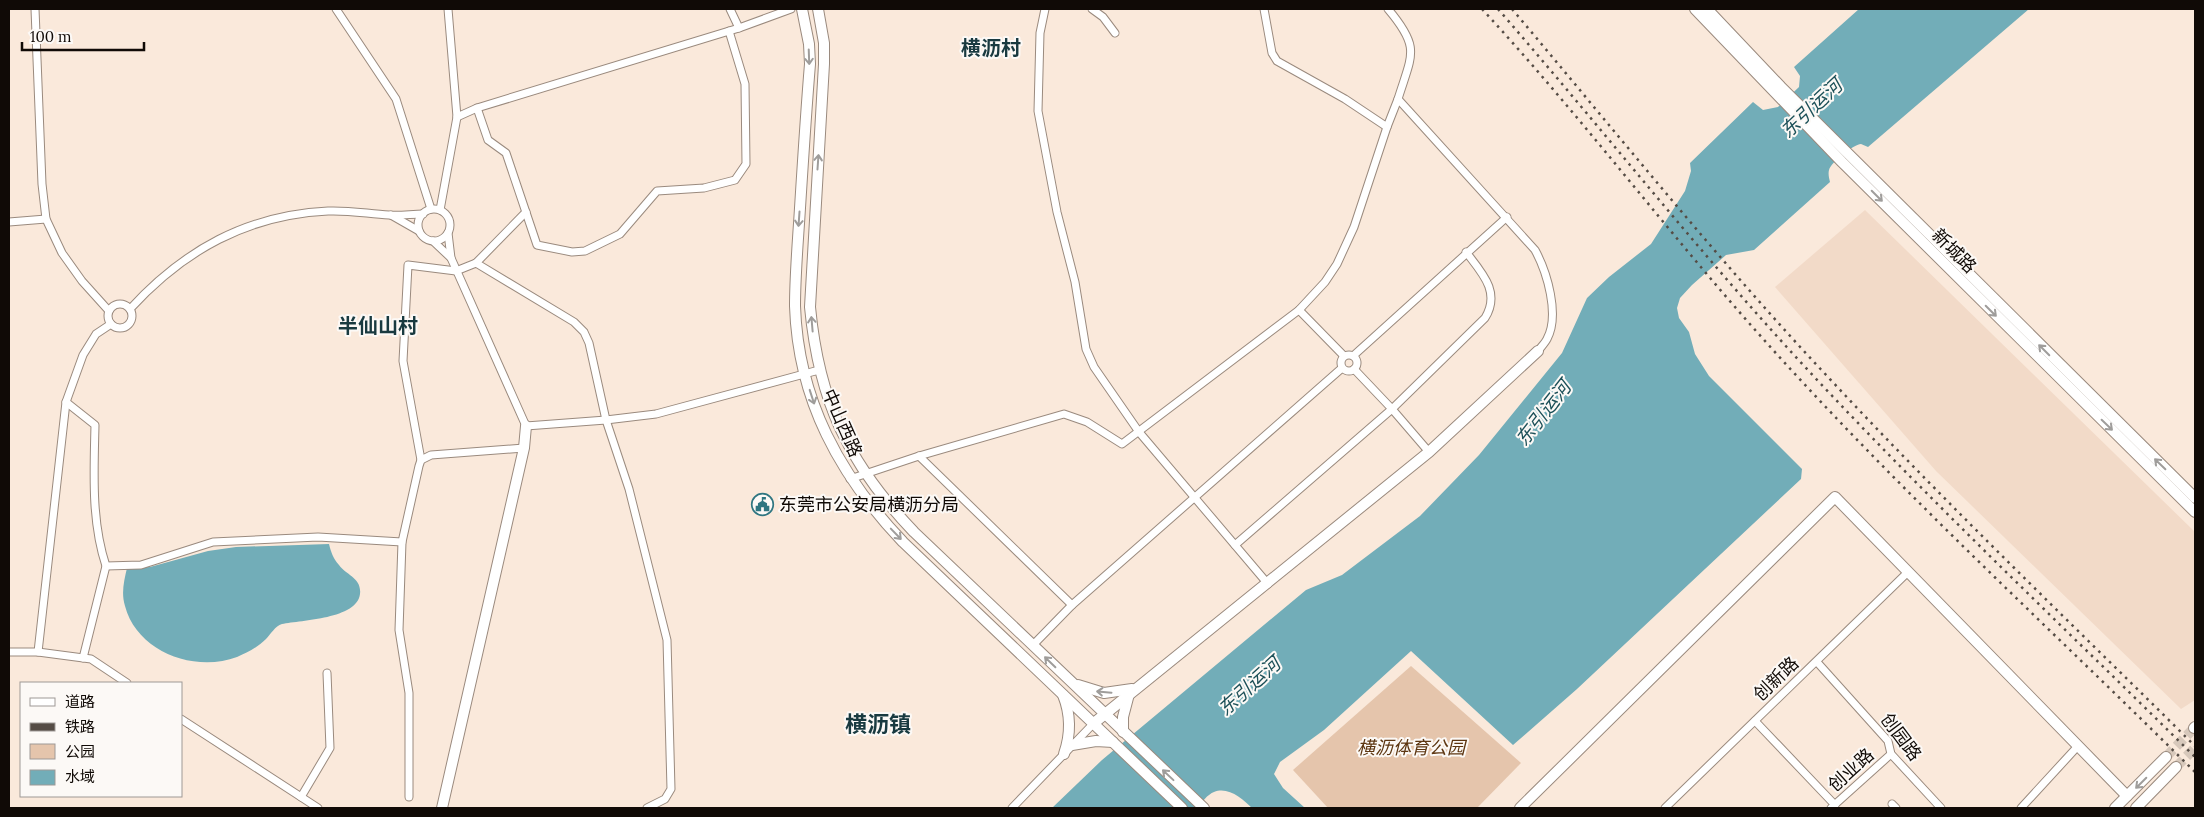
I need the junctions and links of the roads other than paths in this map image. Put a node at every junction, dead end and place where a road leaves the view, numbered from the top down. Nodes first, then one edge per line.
1 (36, 9) edge
2 (336, 9) edge
3 (448, 9) edge
4 (730, 9) edge
5 (791, 9) edge
6 (802, 9) edge
7 (818, 9) edge
8 (1045, 9) edge
9 (1092, 9) edge
10 (1264, 9) edge
11 (1388, 9) edge
12 (1695, 9) edge
13 (1707, 9) edge
14 (739, 28) junction
15 (729, 30) junction
16 (1116, 33) dead end
17 (1778, 90) junction
18 (1398, 99) junction
19 (476, 108) junction
20 (457, 117) junction
21 (1387, 126) junction
22 (1846, 158) junction
23 (431, 210) junction
24 (440, 210) junction
25 (526, 212) junction
26 (423, 214) junction
27 (391, 215) junction
28 (1507, 218) junction
29 (46, 219) junction
30 (9, 222) edge
31 (419, 231) junction
32 (448, 233) junction
33 (433, 241) junction
34 (1466, 252) junction
35 (451, 258) junction
36 (476, 263) junction
37 (456, 271) junction
38 (130, 309) junction
39 (1299, 310) junction
40 (109, 311) junction
41 (111, 324) junction
42 (1538, 352) joint
43 (1344, 356) junction
44 (1353, 356) junction
45 (1342, 368) junction
46 (1354, 369) junction
47 (819, 370) junction
48 (805, 374) junction
49 (66, 402) junction
50 (1392, 409) junction
51 (606, 420) junction
52 (526, 426) junction
53 (1139, 432) junction
54 (524, 448) junction
55 (1429, 452) junction
56 (919, 456) junction
57 (421, 460) junction
58 (865, 474) junction
59 (850, 479) junction
60 (1194, 497) junction
61 (2195, 498) edge
62 (2195, 512) edge
63 (402, 542) junction
64 (1235, 545) junction
65 (106, 566) junction
66 (1908, 572) junction
67 (1268, 584) junction
68 (1072, 605) junction
69 (1033, 646) junction
70 (9, 652) edge
71 (38, 652) junction
72 (83, 658) junction
73 (1817, 662) junction
74 (327, 673) dead end
75 (126, 682) edge
76 (1072, 682) junction
77 (1133, 691) junction
78 (1061, 692) junction
79 (1104, 713) junction
80 (182, 719) edge
81 (1755, 721) junction
82 (1094, 723) junction
83 (1123, 732) junction
84 (1113, 742) junction
85 (1072, 745) junction
86 (2078, 746) junction
87 (1064, 754) junction
88 (1891, 754) junction
89 (2166, 757) tunnel mouth
90 (2176, 767) tunnel mouth
91 (2127, 796) junction
92 (301, 797) junction
93 (409, 797) dead end
94 (1833, 807) edge
95 (318, 808) edge
96 (442, 808) edge
97 (646, 808) edge
98 (1012, 808) edge
99 (1182, 808) edge
100 (1204, 808) edge
101 (1520, 808) edge
102 (1665, 808) edge
103 (1941, 808) edge
104 (2021, 808) edge
105 (2115, 808) edge
106 (2136, 808) edge

1 - 29 street
2 - 23 street
3 - 20 street
4 - 14 street
5 - 14 street
6 -> 48 street, 中山西路
47 -> 7 street, 中山西路
8 - 53 street
9 - 16 street
10 - 21 street
11 - 18 street
12 - 17 street, 新城路
13 - 17 street, 新城路
14 - 15 street
15 - 19 street
15 - 25 street
17 - 22 street, 新城路
18 - 21 street
18 - 28 street
19 - 20 street
19 - 25 street
20 - 24 street
21 - 39 street
61 -> 22 street, 新城路
22 -> 62 street, 新城路
23 - 24 street
23 - 26 street
24 - 32 street
25 - 36 street
26 - 27 street
26 - 31 street
27 - 31 street
27 - 38 street
28 - 34 street
28 - 42 street
29 - 30 street
29 - 40 street
31 - 33 street
32 - 33 street
32 - 35 street
33 - 35 street
34 - 44 street
34 - 50 street
35 - 37 street
36 - 37 street
36 - 51 street
37 - 52 street
37 - 57 street
38 - 40 street
38 - 41 street
39 - 43 street
39 - 53 street
40 - 41 street
41 - 49 street
42 - 55 street
43 - 44 street
43 - 45 street
44 - 46 street
45 - 46 street
45 - 60 street
46 - 50 street
47 - 48 street
47 - 58 street, 中山西路
48 - 51 street
48 -> 59 street, 中山西路
49 - 65 street
49 - 71 street
50 - 55 street
50 - 64 street
51 - 52 street
51 - 97 street
52 - 54 street
53 - 56 street
53 - 60 street
54 - 57 street
54 - 96 street
55 - 67 street
56 - 58 street
56 - 68 street
57 - 63 street
58 - 59 street
58 - 69 street, 中山西路
59 -> 78 street, 中山西路
60 - 64 street
60 - 68 street
63 - 65 street
63 - 93 street
64 - 67 street
65 - 72 street
66 - 73 street, 创新路
66 - 86 street
66 - 101 street
67 - 77 street
68 - 69 street
76 -> 69 street, 中山西路
70 - 71 street
71 - 72 street
72 - 75 street
73 - 81 street, 创新路
73 - 88 street, 创园路
74 - 92 street
77 -> 76 street
76 - 79 street, 中山西路
77 - 79 street
77 - 83 street
78 - 82 street, 中山西路
78 - 87 street
79 - 82 street
79 - 83 street, 中山西路
80 - 92 street
81 - 94 street
81 - 102 street, 创新路
82 - 84 street, 中山西路
82 - 85 street
100 -> 83 street, 中山西路
84 - 85 street
84 - 99 street, 中山西路
85 - 87 street
86 - 91 street
86 - 104 street
87 - 98 street
88 - 94 street, 创业路
88 - 103 street, 创园路
89 -> 91 street
90 - 106 street
91 - 105 street
92 - 95 street

